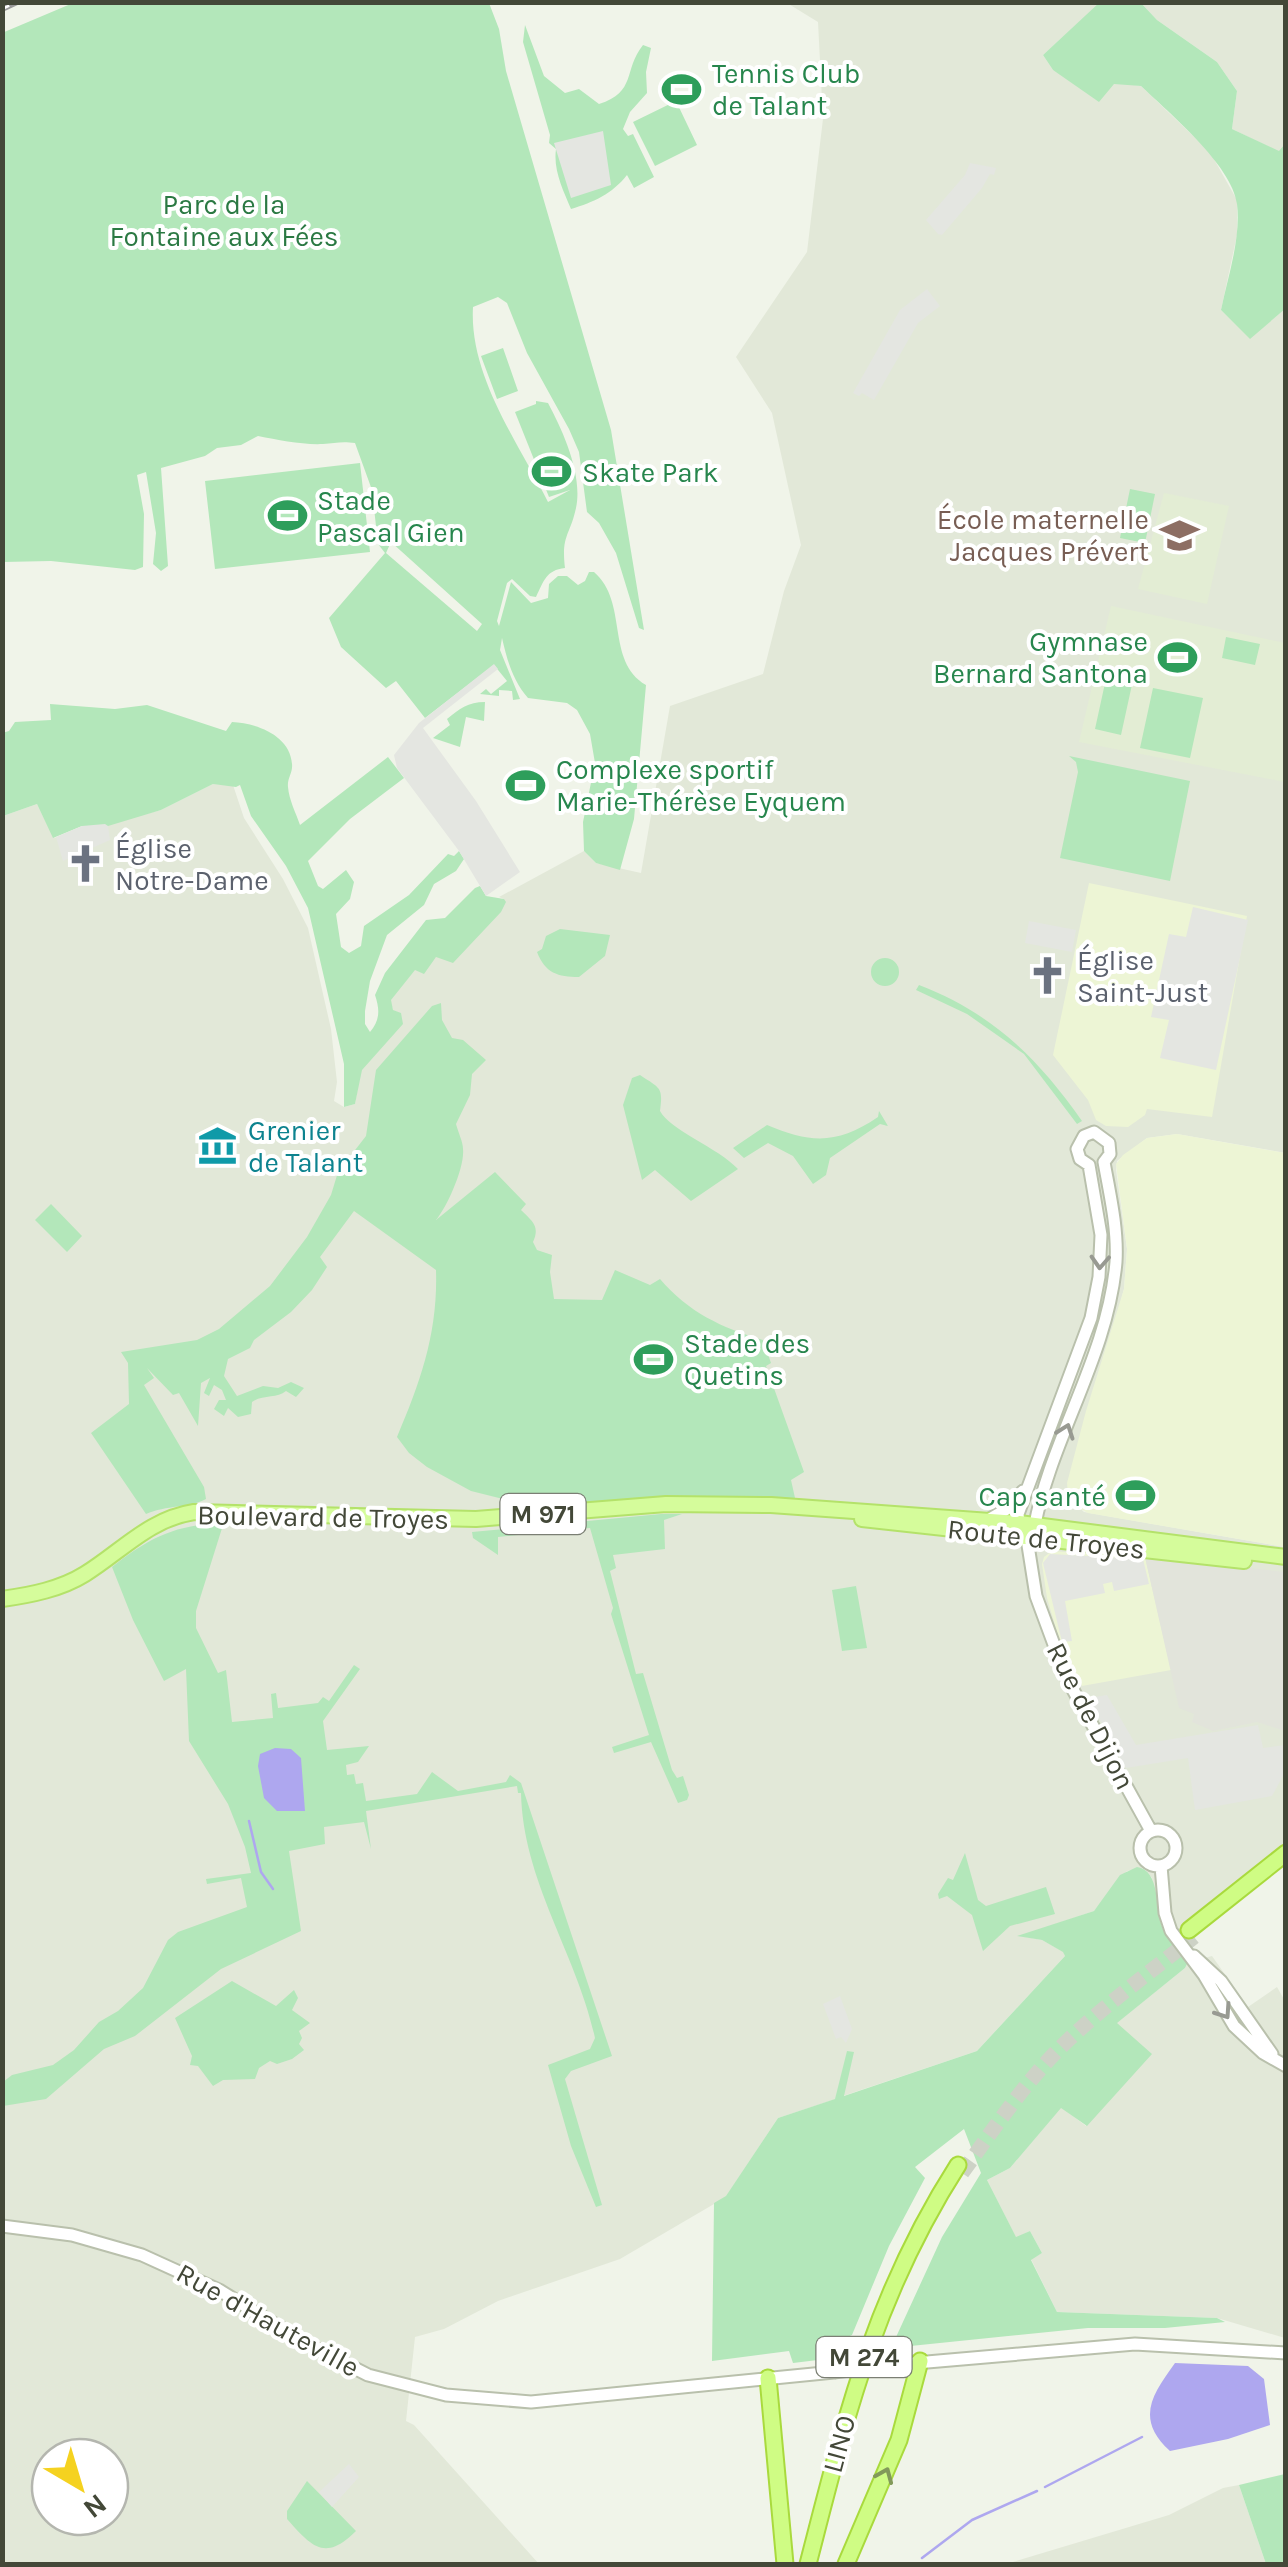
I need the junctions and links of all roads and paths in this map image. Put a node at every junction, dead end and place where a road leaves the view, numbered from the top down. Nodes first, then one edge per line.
1 (1104, 1162) junction
2 (1089, 1165) junction
3 (1031, 1479) junction
4 (808, 1510) junction
5 (988, 1520) junction
6 (1027, 1532) junction
7 (1286, 1557) edge
8 (1286, 1566) edge
9 (2, 1599) edge
10 (1151, 1831) junction
11 (1286, 1853) edge
12 (1286, 1864) edge
13 (1161, 1866) junction
14 (1189, 1938) junction
15 (1282, 2064) edge
16 (2, 2226) edge
17 (1286, 2353) edge
18 (920, 2361) junction
19 (768, 2378) junction
20 (784, 2564) edge
21 (808, 2564) edge
22 (817, 2564) edge
23 (846, 2564) edge

1 - 2 street
1 - 2 street
6 -> 1 street
2 -> 3 street
3 - 5 street
3 - 6 street
4 - 5 main road, M 971
4 - 6 main road, Route de Troyes / M 971
4 - 9 main road, Boulevard de Troyes / M 971
5 - 6 main road, M 971
6 - 7 main road, M 971
6 - 8 main road, Route de Troyes / M 971
6 - 10 street, Rue de Dijon
10 - 13 street, Rue de Dijon
10 - 13 street, Rue de Dijon
11 - 14 highway
12 - 14 highway
13 - 14 street, Rue de Dijon
14 - 15 street, Rue de Dijon
16 - 19 street, Rue d'Hauteville
17 - 18 street, Rue d'Hauteville
18 - 19 street, Rue d'Hauteville, bridge
23 -> 18 highway
19 - 20 highway
21 - 22 highway, LINO / M 274

